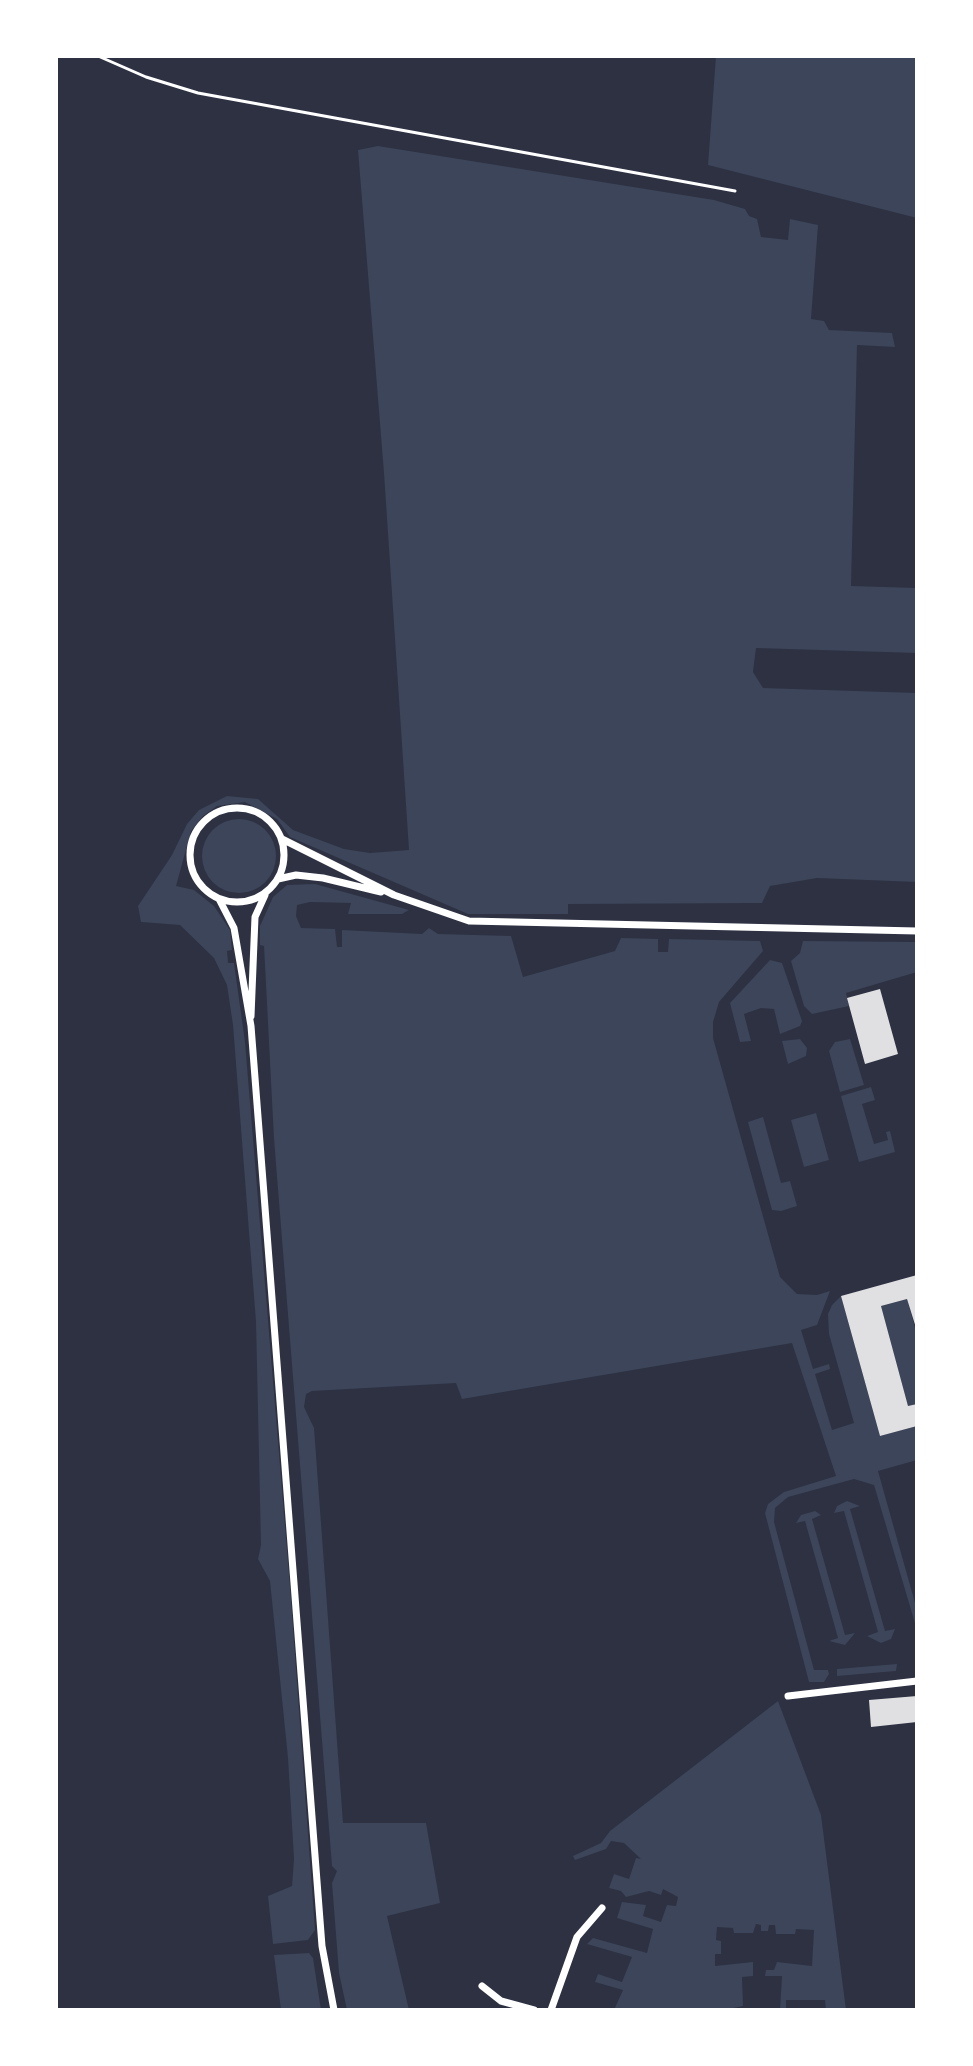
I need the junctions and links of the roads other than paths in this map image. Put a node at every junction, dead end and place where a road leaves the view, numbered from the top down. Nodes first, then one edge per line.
1 (282, 839) junction
2 (278, 879) junction
3 (266, 893) junction
4 (394, 895) junction
5 (219, 899) junction
6 (917, 931) edge
7 (251, 1026) junction
8 (917, 1681) edge
9 (788, 1696) dead end
10 (602, 1908) dead end
11 (482, 1986) dead end
12 (334, 2010) edge
13 (534, 2010) edge
14 (551, 2010) edge

1 - 2 street
1 - 4 street
1 - 5 street
2 - 3 street
2 - 4 street
3 - 5 street
3 - 7 street
4 - 6 street
5 - 7 street
7 - 12 street
8 - 9 street
10 - 14 street
11 - 13 street

